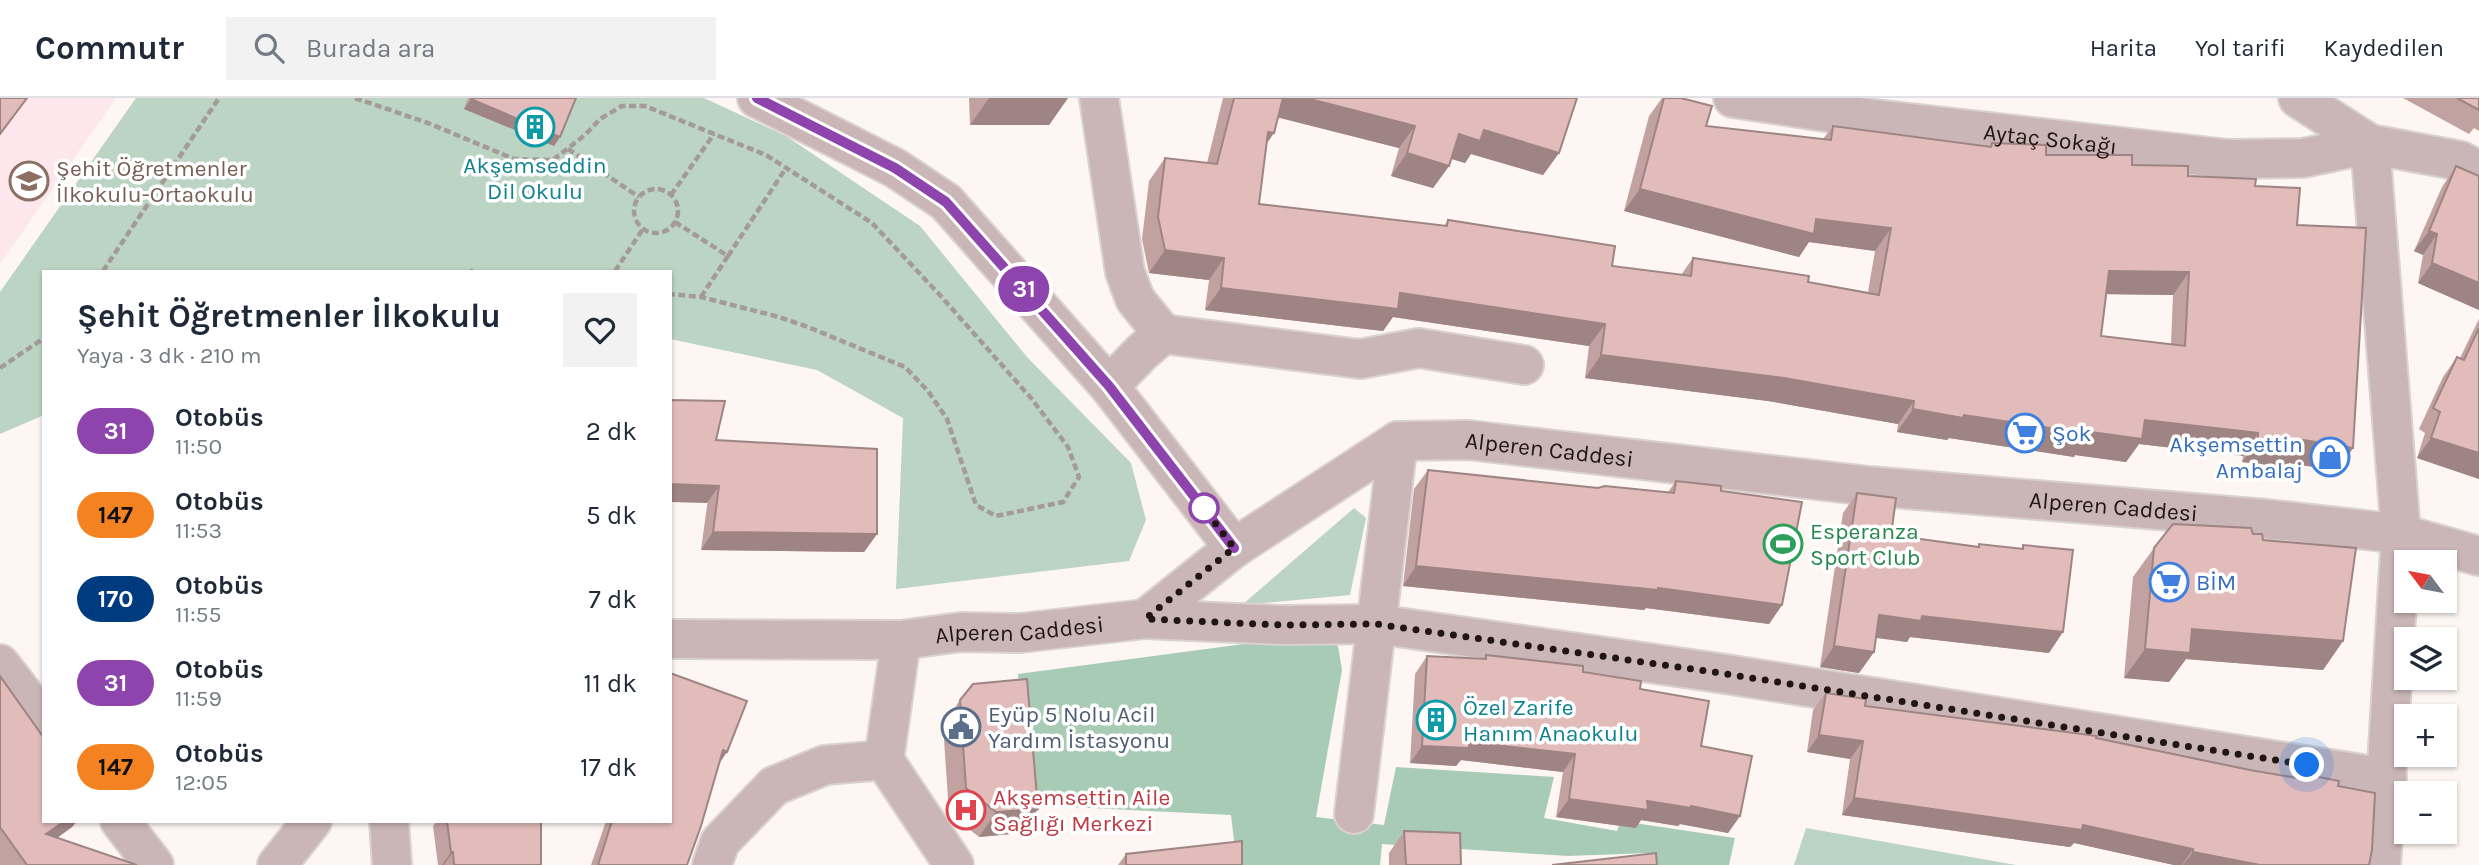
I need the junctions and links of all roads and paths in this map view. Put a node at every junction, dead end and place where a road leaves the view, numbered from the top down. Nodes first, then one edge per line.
1 (219, 98) edge
2 (355, 98) edge
3 (757, 98) edge
4 (1099, 98) edge
5 (1733, 98) edge
6 (2298, 98) edge
7 (714, 134) junction
8 (2370, 144) junction
9 (568, 149) junction
10 (786, 168) junction
11 (2479, 171) edge
12 (671, 195) junction
13 (639, 197) junction
14 (675, 222) junction
15 (643, 229) junction
16 (728, 256) junction
17 (104, 270) edge
18 (616, 270) edge
19 (672, 294) edge
20 (701, 298) junction
21 (1163, 334) junction
22 (42, 339) edge
23 (1524, 365) dead end
24 (0, 368) edge
25 (1109, 386) junction
26 (1398, 441) junction
27 (2401, 534) junction
28 (1234, 548) junction
29 (2479, 556) edge
30 (1145, 619) junction
31 (1376, 624) junction
32 (672, 639) edge
33 (901, 640) junction
34 (0, 664) edge
35 (42, 718) edge
36 (884, 760) junction
37 (2387, 778) junction
38 (1354, 814) dead end
39 (122, 823) edge
40 (310, 823) edge
41 (389, 823) edge
42 (154, 865) edge
43 (277, 865) edge
44 (392, 865) edge
45 (712, 865) edge
46 (954, 865) edge
47 (2381, 865) edge

1 - 17 path
2 - 9 path
3 - 25 street
4 - 21 street
5 - 8 street, Aytaç Sokağı
6 - 8 street
7 - 9 path
7 - 10 path
7 - 12 path
8 - 11 street
8 - 27 street
9 - 13 path
10 - 16 path
10 - 20 path
12 - 13 path
12 - 14 path
13 - 15 path
14 - 15 path
14 - 16 path
15 - 18 path
16 - 20 path
19 - 20 path
21 - 23 street
21 - 25 street
22 - 24 path
25 - 28 street
26 - 27 street, Alperen Caddesi
26 - 28 street
26 - 31 street
27 - 29 street, Alperen Caddesi
27 - 37 street
28 - 30 street
30 - 31 street, Alperen Caddesi
30 - 33 street, Alperen Caddesi
31 - 37 street, Alperen Caddesi
31 - 38 street
32 - 33 street, Alperen Caddesi
33 - 36 street
34 - 35 street
36 - 45 street
36 - 46 street
37 - 47 street
39 - 42 street
40 - 43 street
41 - 44 street

